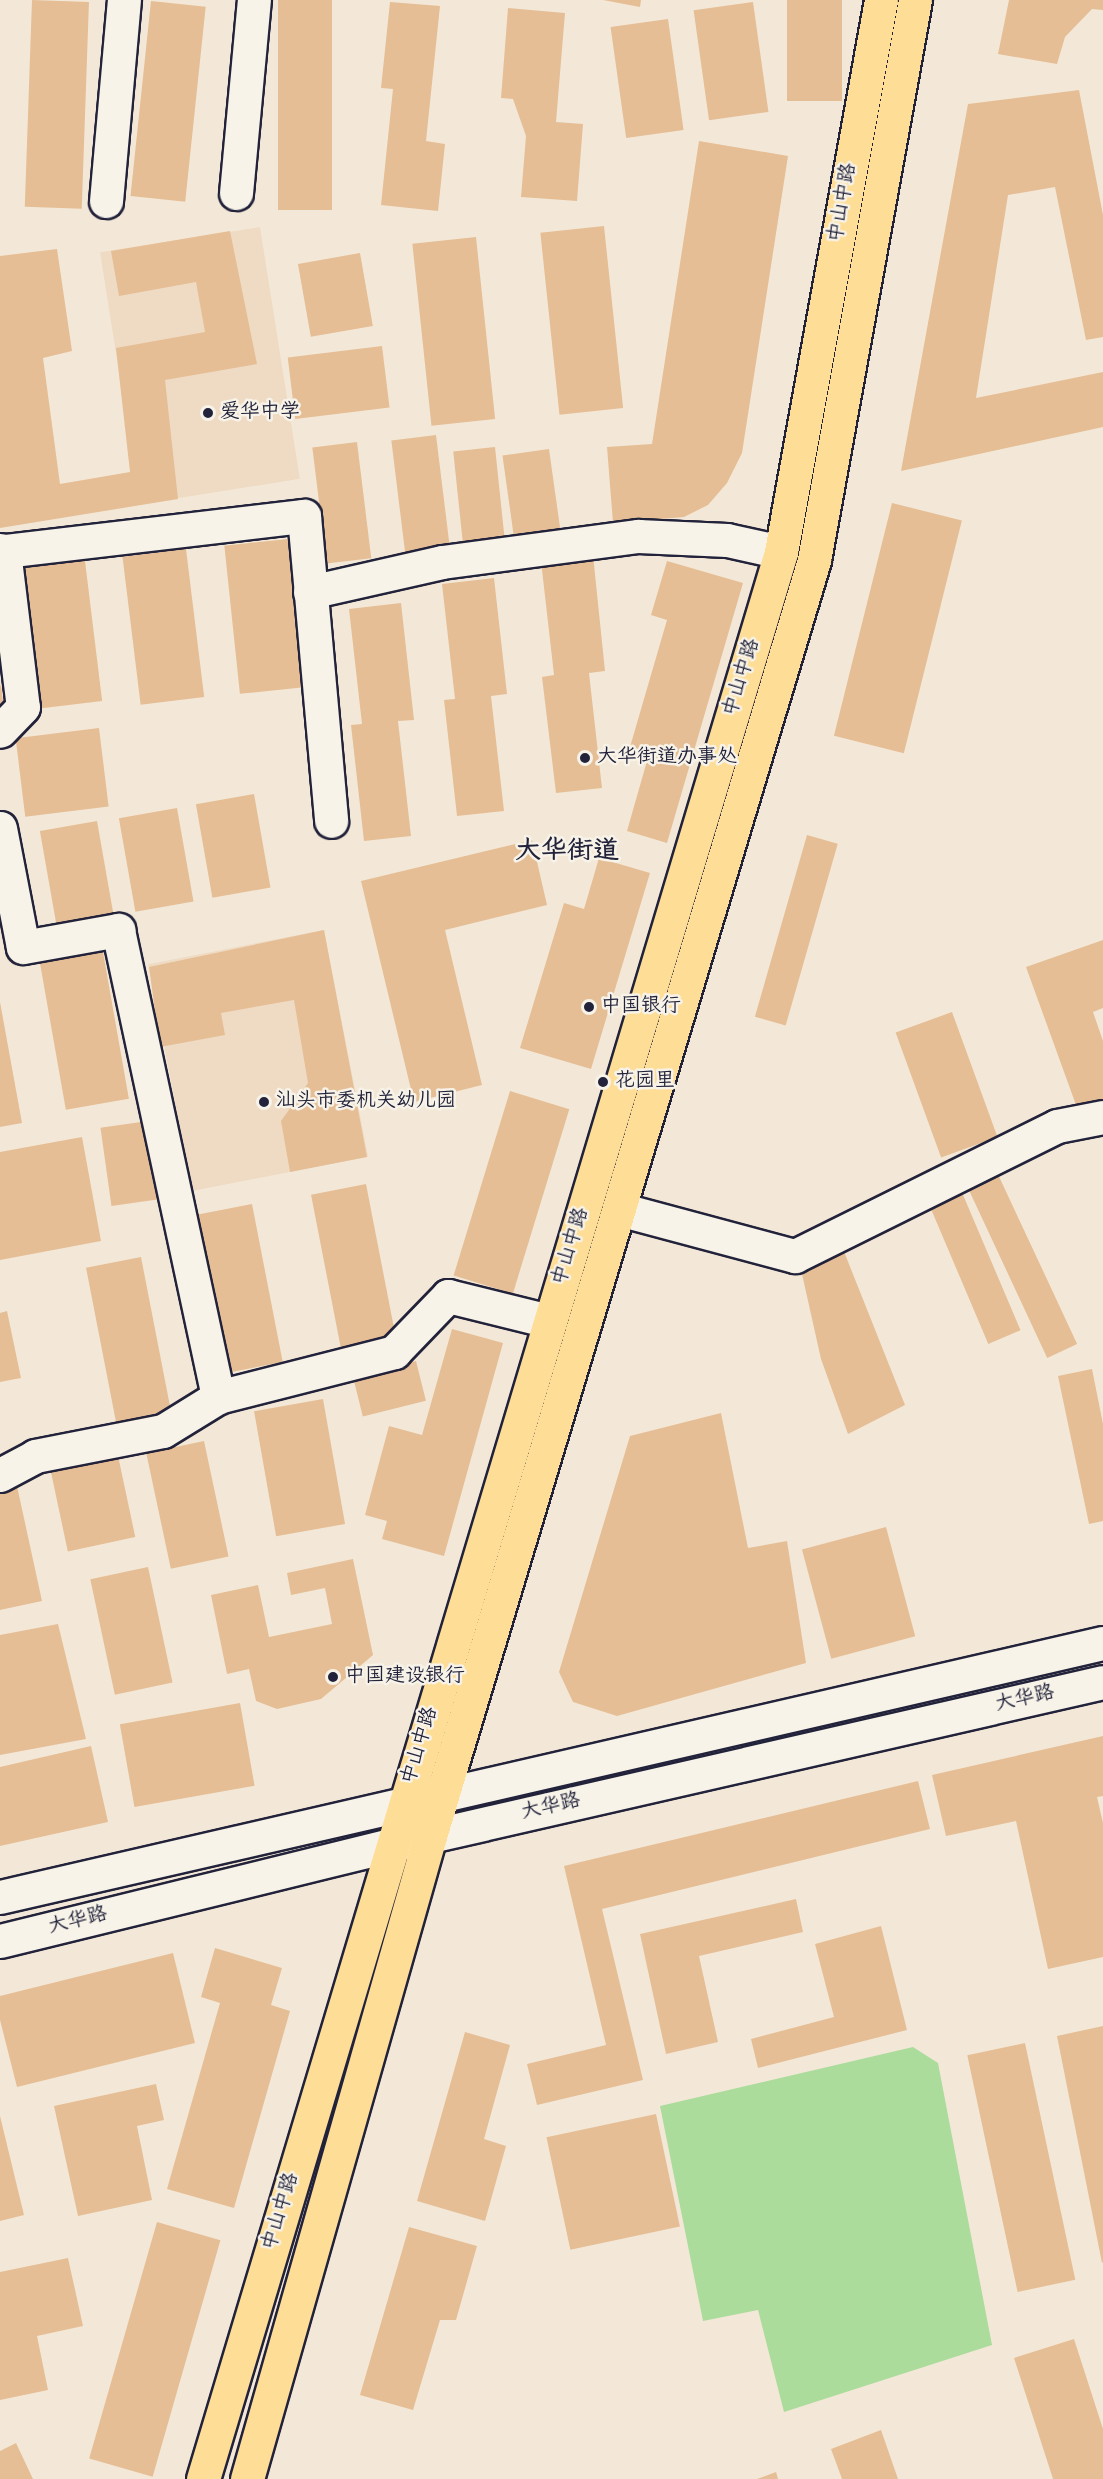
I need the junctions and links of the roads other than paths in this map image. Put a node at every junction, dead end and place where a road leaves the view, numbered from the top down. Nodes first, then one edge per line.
1 (124, 0) edge
2 (254, 0) edge
3 (881, 0) edge
4 (915, 0) edge
5 (236, 193) dead end
6 (106, 201) dead end
7 (2, 550) edge
8 (781, 552) junction
9 (310, 592) junction
10 (0, 731) edge
11 (331, 821) dead end
12 (0, 828) edge
13 (1103, 1117) edge
14 (619, 1209) junction
15 (549, 1321) junction
16 (218, 1397) junction
17 (0, 1475) edge
18 (1103, 1643) edge
19 (1103, 1682) edge
20 (443, 1794) junction
21 (404, 1803) junction
22 (430, 1836) junction
23 (391, 1845) junction
24 (0, 1898) edge
25 (0, 1941) edge
26 (203, 2479) edge
27 (246, 2479) edge

1 - 6 street
2 - 5 street
3 - 8 main road, 中山中路
4 - 14 main road, 中山中路
7 - 9 street
7 - 10 street
8 - 9 street
8 - 15 main road, 中山中路
9 - 11 street
12 - 16 street
13 - 14 street
14 - 20 main road, 中山中路
15 - 16 street
15 - 21 main road, 中山中路
16 - 17 street
18 - 20 street, 大华路
19 - 22 street, 大华路
20 - 21 street, 大华路
20 - 22 main road, 中山中路
21 - 23 main road, 中山中路
21 - 24 street, 大华路
22 - 23 street, 大华路
22 - 27 main road, 中山中路
23 - 25 street, 大华路
23 - 26 main road, 中山中路

